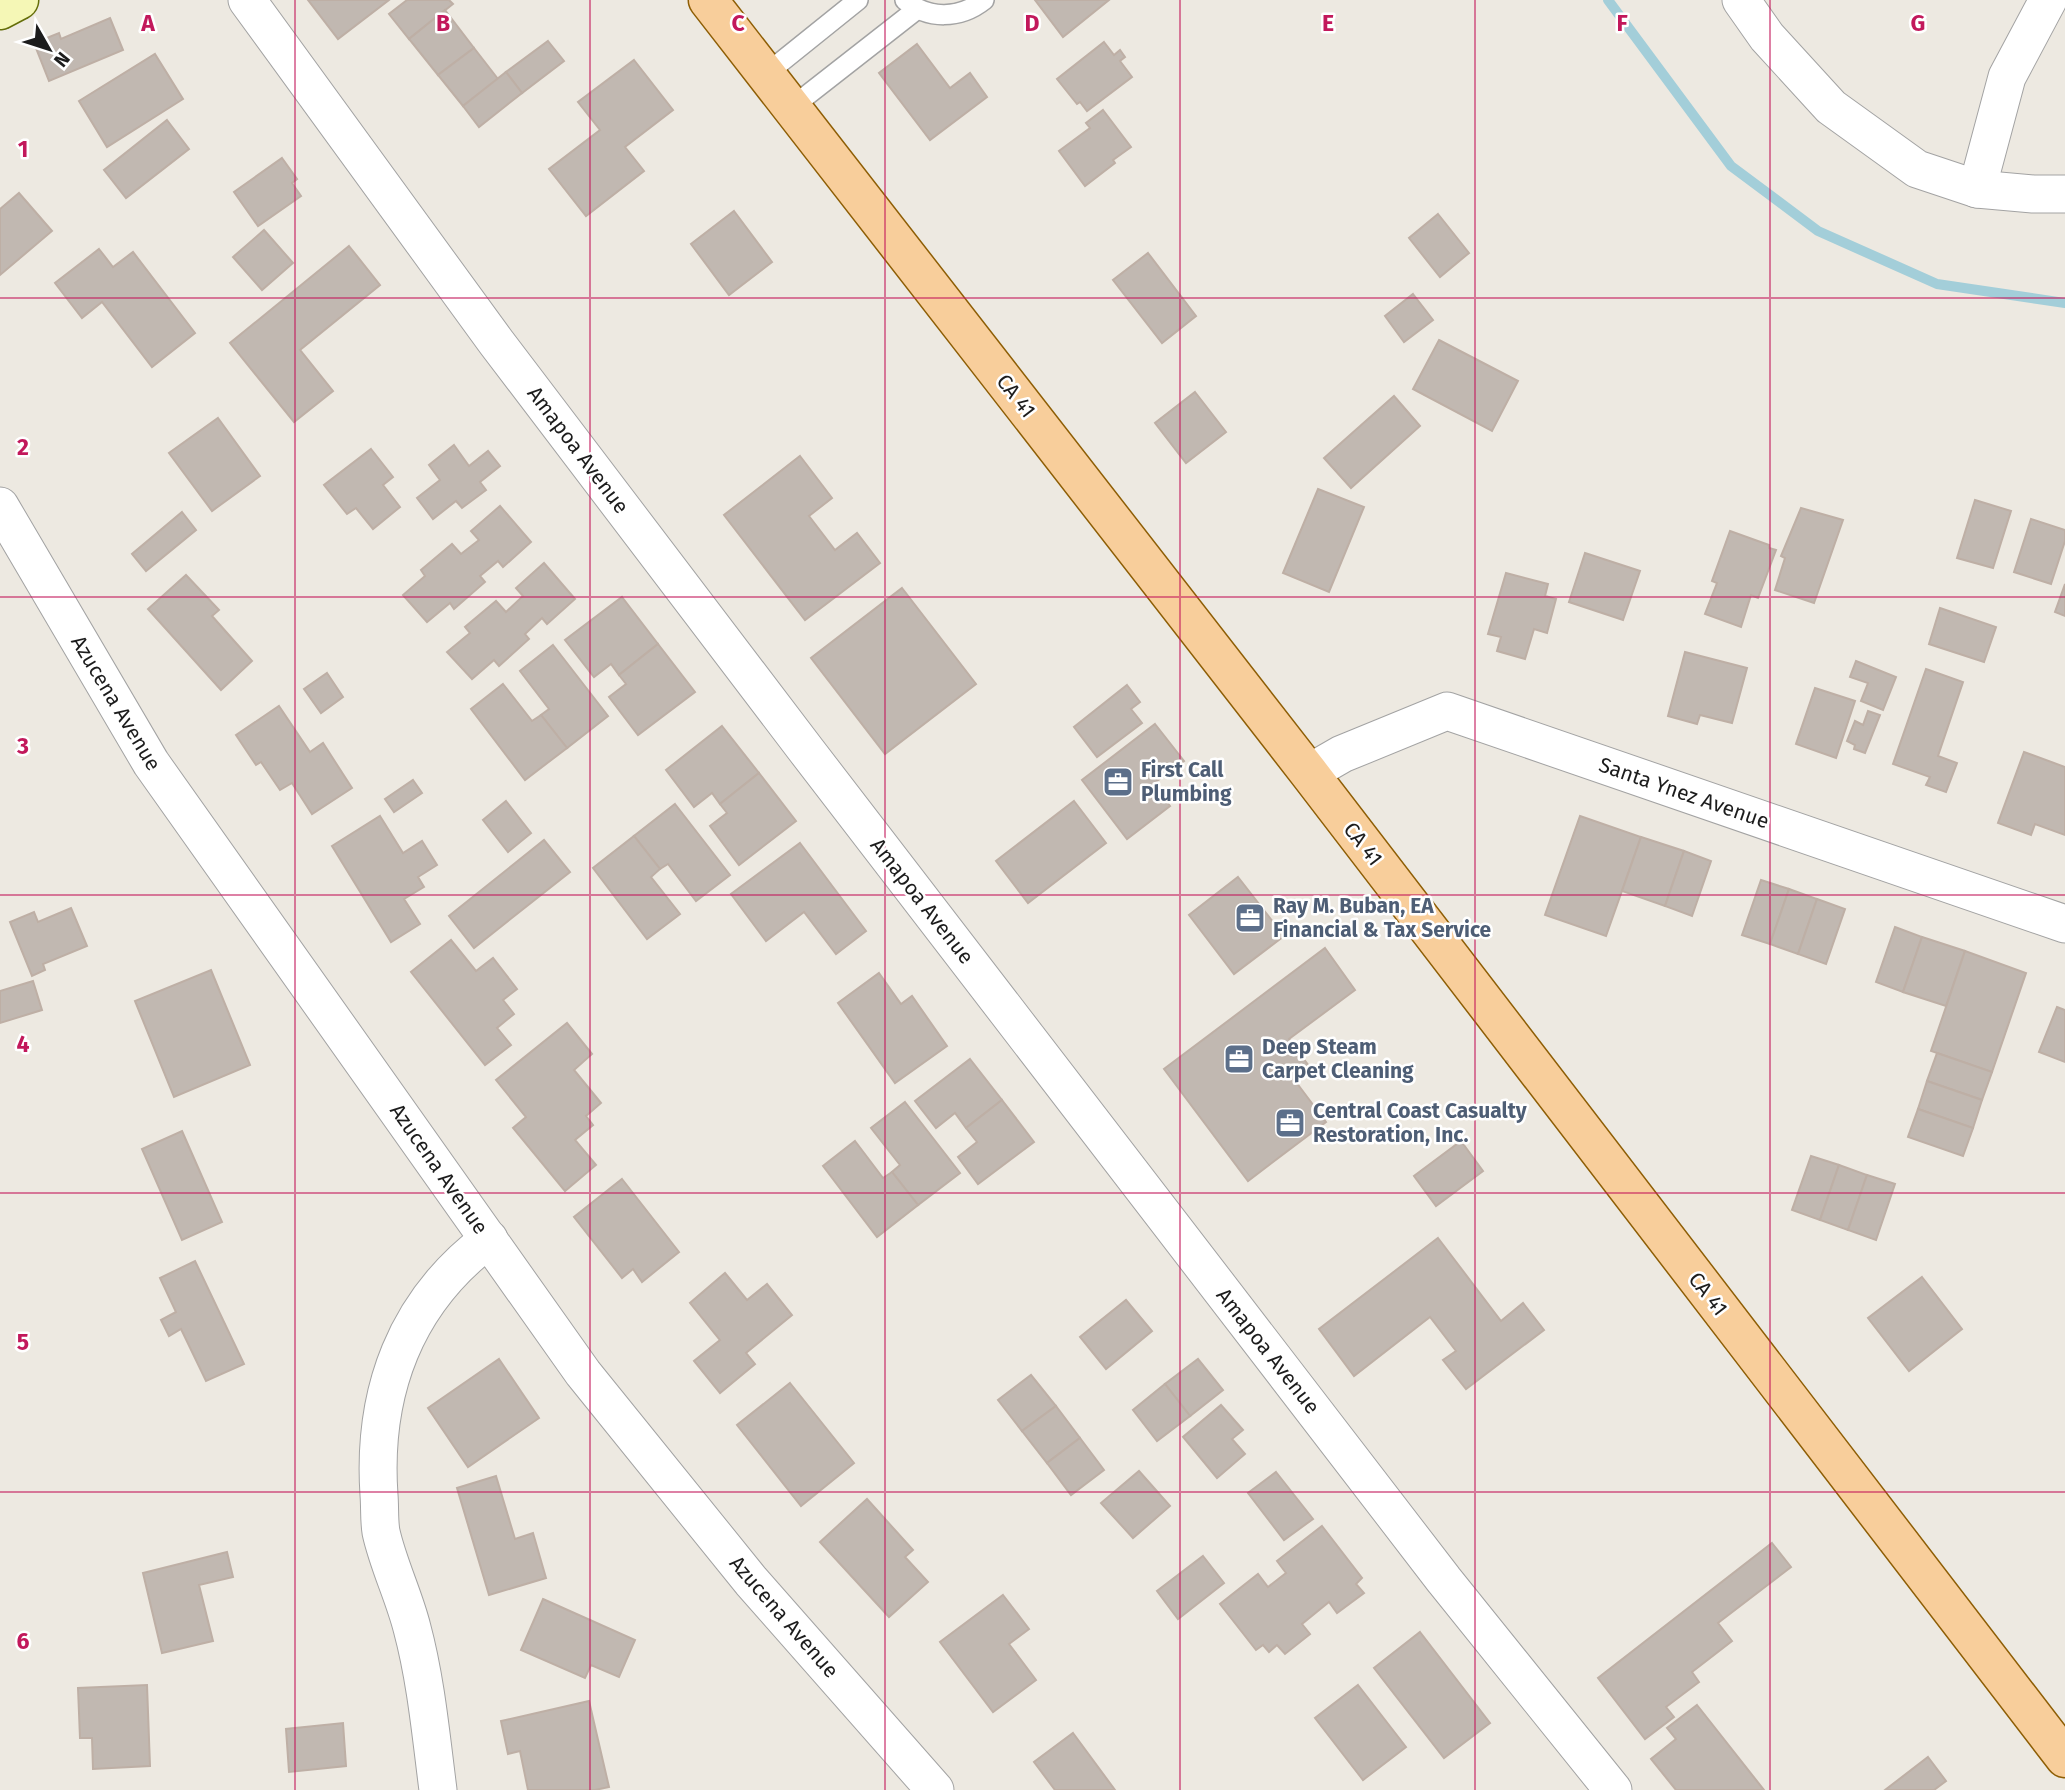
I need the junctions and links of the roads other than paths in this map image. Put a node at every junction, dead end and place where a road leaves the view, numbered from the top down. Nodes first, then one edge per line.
1 (19, 0) edge
2 (247, 0) edge
3 (708, 0) edge
4 (858, 0) edge
5 (984, 0) edge
6 (1741, 0) edge
7 (2048, 0) edge
8 (911, 5) edge
9 (0, 10) edge
10 (766, 74) junction
11 (792, 107) junction
12 (1977, 189) junction
13 (2065, 194) edge
14 (0, 506) edge
15 (1309, 774) junction
16 (2065, 923) edge
17 (489, 1239) junction
18 (2065, 1758) edge
19 (438, 1790) edge
20 (934, 1790) edge
21 (1613, 1790) edge

1 - 9 street
2 - 21 street, Amapoa Avenue
3 - 10 main road, CA 41 / CA 41
4 - 10 lane
5 - 8 lane
6 - 12 street
7 - 12 street
8 - 11 lane
10 - 11 main road, CA 41 / CA 41
11 - 15 main road, CA 41 / CA 41
12 - 13 street
14 - 17 street, Azucena Avenue
15 - 16 street, Santa Ynez Avenue
15 - 18 main road, CA 41 / CA 41
17 - 19 street
17 - 20 street, Azucena Avenue

